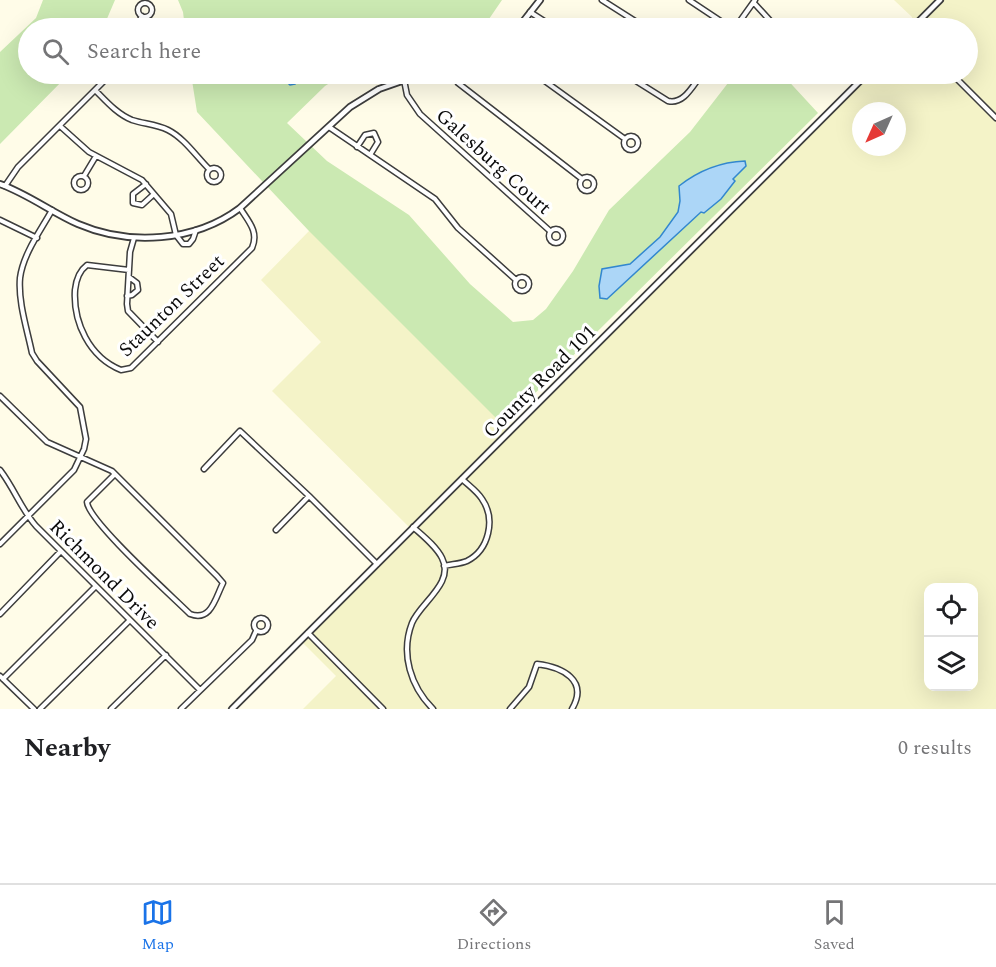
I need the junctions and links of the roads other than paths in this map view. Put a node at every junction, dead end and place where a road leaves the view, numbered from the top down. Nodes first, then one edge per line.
1 (540, 0) edge
2 (602, 0) edge
3 (689, 0) edge
4 (940, 0) edge
5 (755, 2) edge
6 (530, 12) junction
7 (526, 18) edge
8 (539, 18) edge
9 (630, 18) edge
10 (717, 18) edge
11 (741, 18) edge
12 (769, 18) edge
13 (922, 18) edge
14 (101, 84) edge
15 (393, 84) edge
16 (405, 84) edge
17 (459, 84) edge
18 (549, 84) edge
19 (641, 84) edge
20 (694, 84) edge
21 (857, 84) edge
22 (962, 84) edge
23 (95, 90) junction
24 (996, 118) edge
25 (60, 126) junction
26 (329, 127) junction
27 (625, 139) dead end
28 (357, 147) junction
29 (370, 155) junction
30 (96, 156) junction
31 (209, 169) dead end
32 (84, 176) dead end
33 (582, 179) dead end
34 (146, 184) junction
35 (3, 185) edge
36 (154, 194) junction
37 (240, 208) junction
38 (52, 210) junction
39 (0, 220) edge
40 (196, 230) junction
41 (550, 231) dead end
42 (176, 235) junction
43 (37, 238) junction
44 (134, 238) junction
45 (129, 270) junction
46 (129, 277) junction
47 (516, 280) dead end
48 (127, 296) junction
49 (158, 342) junction
50 (0, 396) edge
51 (82, 457) junction
52 (204, 469) dead end
53 (0, 470) edge
54 (116, 474) junction
55 (462, 478) junction
56 (309, 496) junction
57 (27, 516) junction
58 (413, 527) junction
59 (276, 530) dead end
60 (0, 544) edge
61 (61, 551) junction
62 (377, 564) junction
63 (444, 566) junction
64 (96, 586) junction
65 (0, 614) edge
66 (130, 620) junction
67 (256, 631) dead end
68 (308, 632) junction
69 (166, 656) junction
70 (2, 677) edge
71 (200, 690) junction
72 (34, 709) edge
73 (40, 709) edge
74 (111, 709) edge
75 (181, 709) edge
76 (232, 709) edge
77 (383, 709) edge
78 (433, 709) edge
79 (510, 709) edge
80 (572, 709) edge

1 - 6 street
2 - 9 street
3 - 10 street
4 - 13 street
5 - 11 street
5 - 12 street
6 - 7 street
6 - 8 street
14 - 23 street
15 - 26 street
16 - 41 street, Galesburg Court
17 - 33 street
18 - 27 street
19 - 20 street
21 - 55 street, County Road 101
22 - 24 street
23 - 25 street
23 - 31 street
25 - 30 street
25 - 35 street
26 - 28 street
26 - 37 street
28 - 29 street
28 - 29 street
29 - 47 street
30 - 32 street
30 - 34 street
34 - 36 street
34 - 36 street
35 - 38 street
36 - 42 street
37 - 40 street
37 - 49 street, Staunton Street
38 - 43 street
38 - 44 street
39 - 43 street
40 - 42 street
40 - 42 street
42 - 44 street
43 - 51 street
44 - 45 street
45 - 46 street
45 - 49 street, Staunton Street
46 - 48 street
46 - 48 street
48 - 49 street
50 - 51 street
51 - 54 street
51 - 57 street
52 - 56 street
53 - 57 street, Richmond Drive
54 - 54 street
55 - 58 street, County Road 101
55 - 63 street
56 - 59 street
56 - 62 street
57 - 60 street
57 - 61 street, Richmond Drive
58 - 62 street, County Road 101
58 - 63 street
61 - 64 street, Richmond Drive
61 - 65 street
62 - 68 street, County Road 101
63 - 78 street
64 - 66 street, Richmond Drive
64 - 70 street
66 - 69 street, Richmond Drive
66 - 73 street
67 - 71 street
68 - 76 street, County Road 101
68 - 77 street
69 - 71 street, Richmond Drive
69 - 74 street
70 - 72 street
71 - 75 street
79 - 80 street

